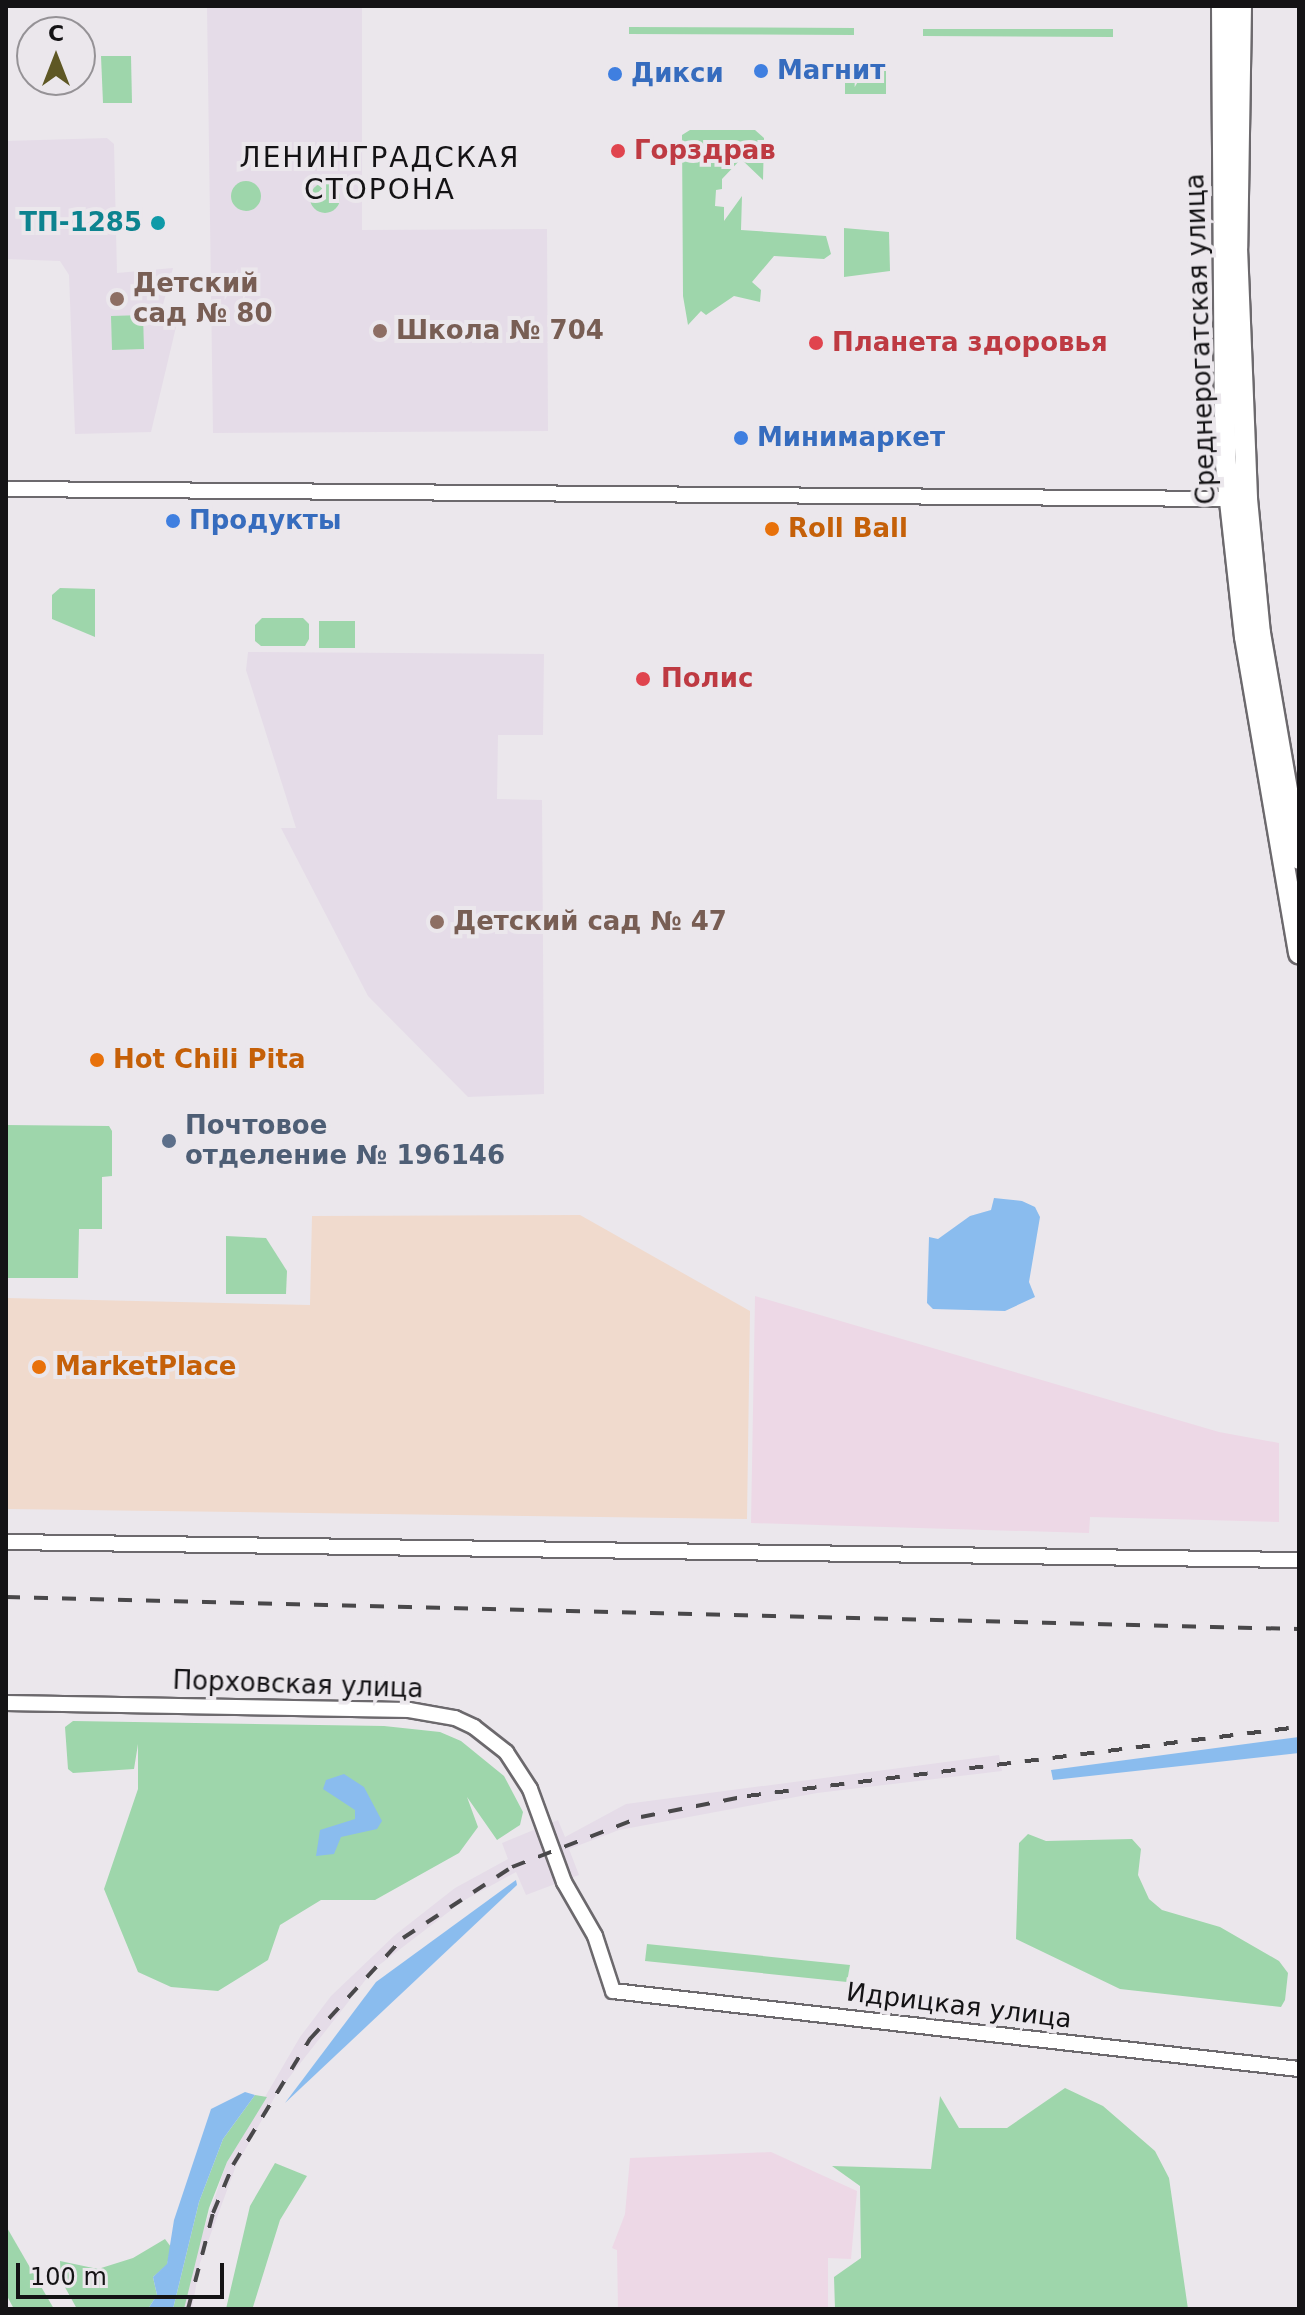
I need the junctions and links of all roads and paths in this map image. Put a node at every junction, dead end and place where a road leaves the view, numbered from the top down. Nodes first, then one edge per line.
1 (1222, 6) edge
2 (1241, 6) edge
3 (6, 489) edge
4 (1230, 499) junction
5 (1299, 859) edge
6 (1299, 953) edge
7 (6, 1542) edge
8 (1299, 1560) edge
9 (6, 1703) edge
10 (613, 1991) joint
11 (1299, 2069) edge

1 - 4 street, Среднерогатская улица
2 - 5 street, Среднерогатская улица
3 - 4 street
4 - 6 street, Среднерогатская улица
7 - 8 street
9 - 10 street, Порховская улица
10 - 11 street, Идрицкая улица

